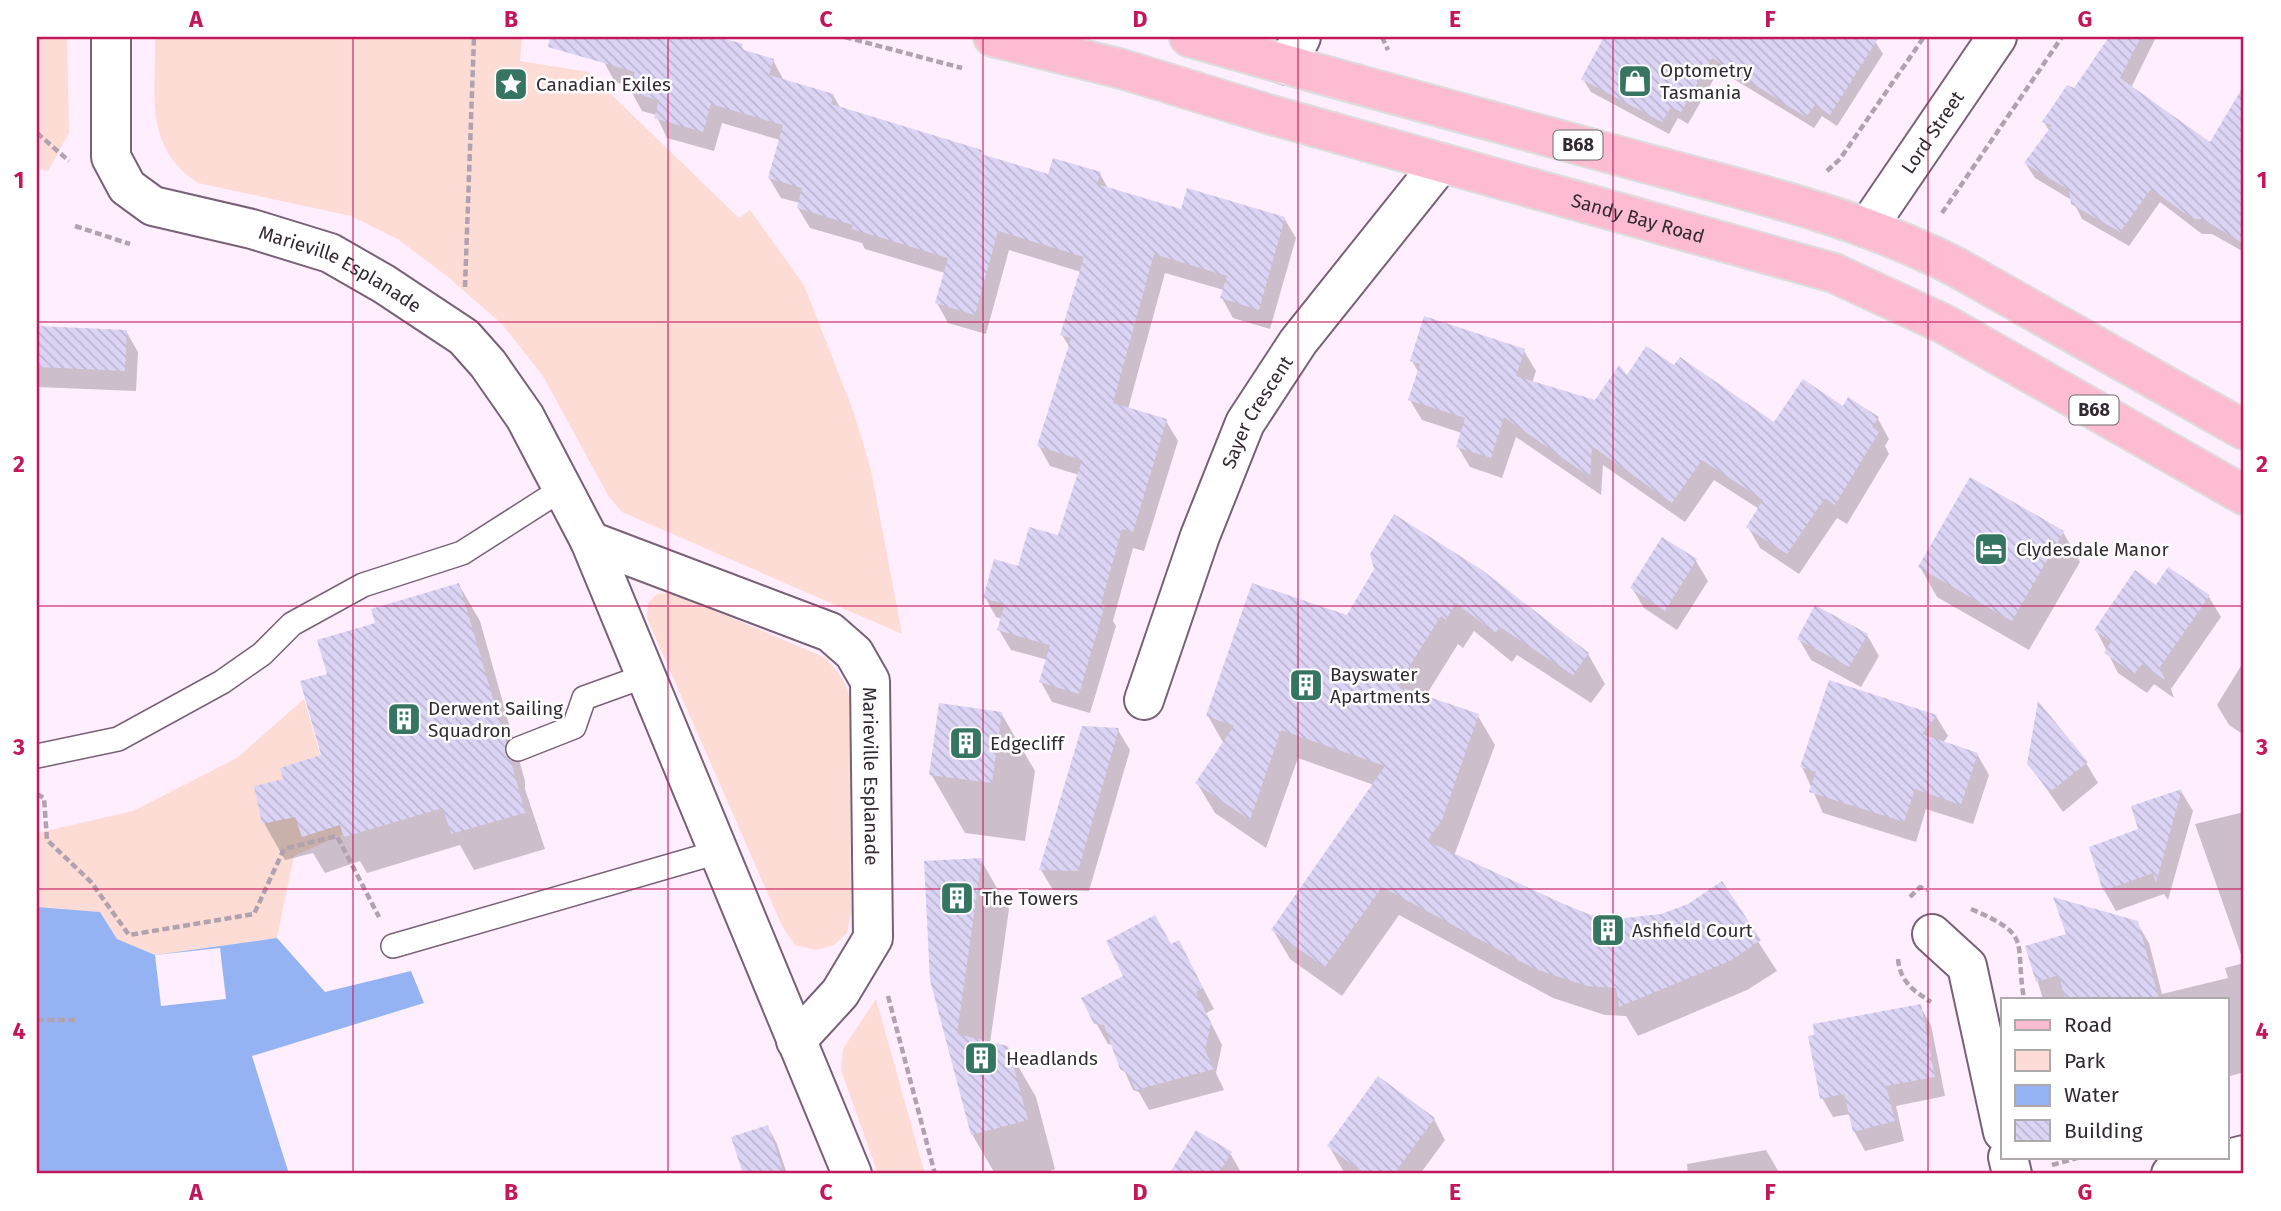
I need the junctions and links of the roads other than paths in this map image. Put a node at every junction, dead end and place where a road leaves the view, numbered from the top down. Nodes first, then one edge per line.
1 (110, 37) edge
2 (993, 37) edge
3 (1189, 37) edge
4 (1997, 37) edge
5 (1294, 51) edge
6 (1268, 114) junction
7 (1441, 163) junction
8 (1867, 228) junction
9 (1834, 272) junction
10 (2244, 430) edge
11 (562, 489) junction
12 (2244, 495) edge
13 (590, 541) junction
14 (645, 676) junction
15 (1144, 700) dead end
16 (518, 749) dead end
17 (37, 756) edge
18 (718, 852) junction
19 (1932, 934) dead end
20 (393, 946) road end
21 (796, 1041) junction
22 (2001, 1123) edge
23 (2244, 1155) edge
24 (852, 1174) edge
25 (2171, 1174) edge

1 - 11 street, Marieville Esplanade
2 - 6 main road, Sandy Bay Road / B68
3 - 5 main road, B68
4 - 8 street, Lord Street
5 - 6 main road
5 - 8 main road, B68
6 - 7 main road, Sandy Bay Road / B68
7 - 9 main road, Sandy Bay Road / B68
7 - 15 street, Sayer Crescent
8 - 9 main road
8 - 10 main road, B68
9 - 12 main road, Sandy Bay Road / B68
11 - 13 street, Marieville Esplanade
11 - 17 lane
13 - 14 street, Marieville Esplanade
13 - 21 street, Marieville Esplanade
14 - 16 lane
14 - 18 street, Marieville Esplanade
18 - 20 lane
18 - 21 street, Marieville Esplanade
19 - 22 street
21 - 24 street, Marieville Esplanade
23 - 25 street

